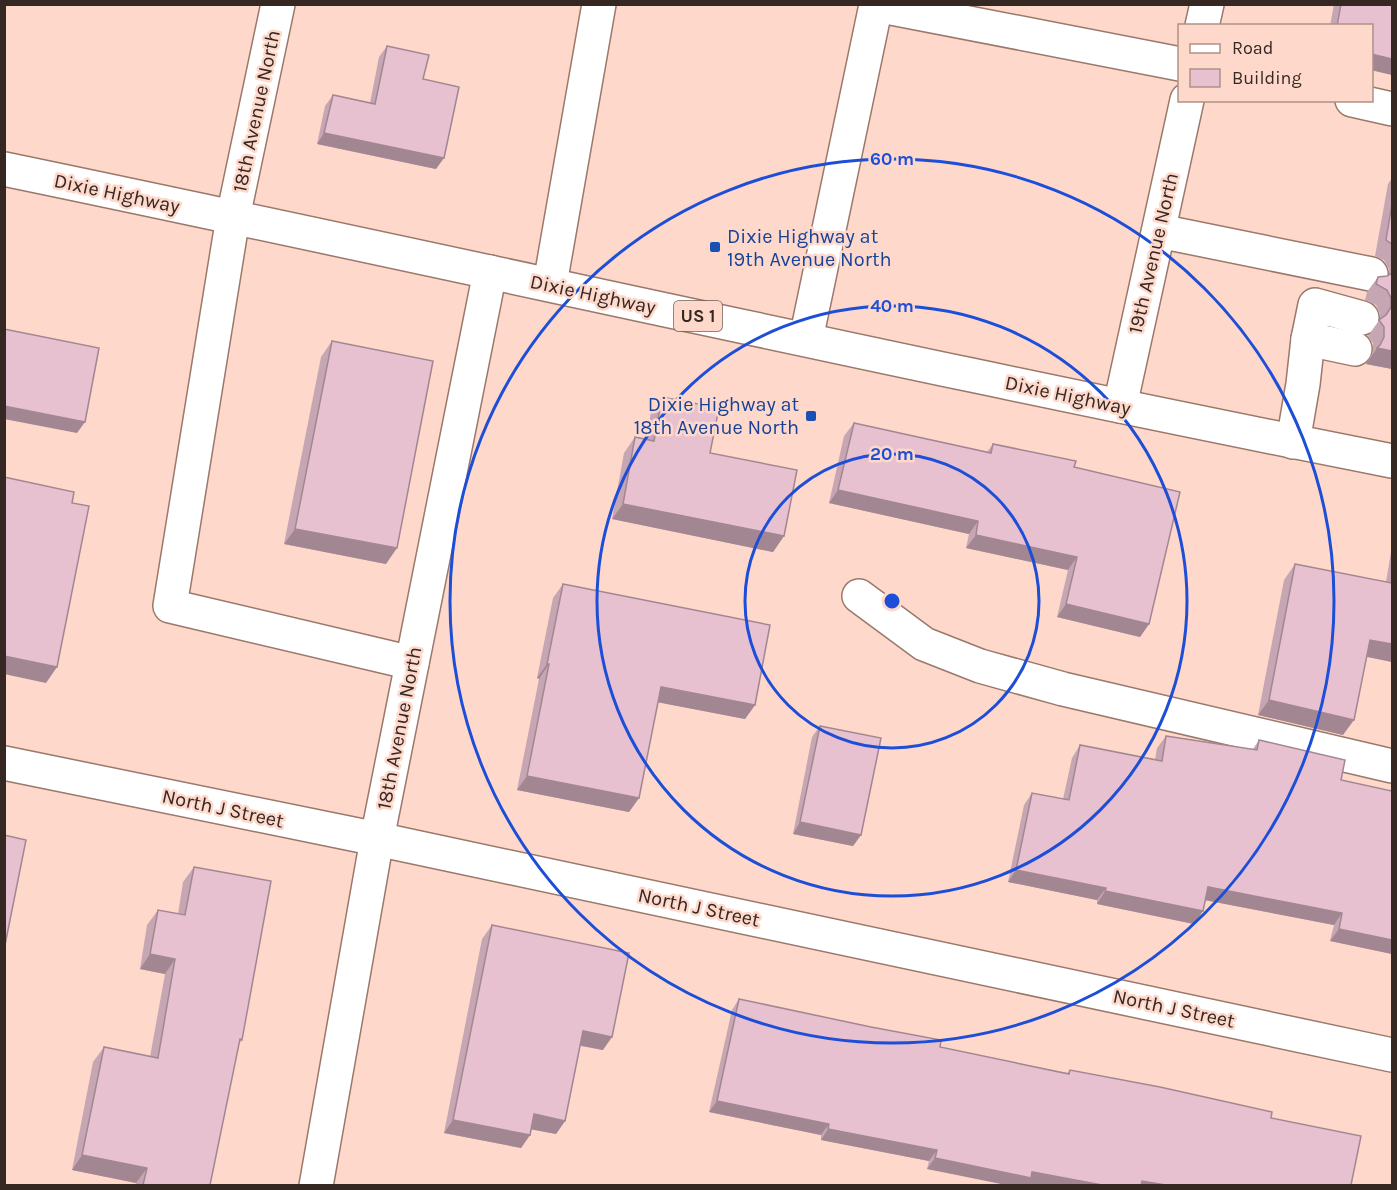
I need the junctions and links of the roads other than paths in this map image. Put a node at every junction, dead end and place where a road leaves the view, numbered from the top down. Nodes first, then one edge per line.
1 (278, 4) edge
2 (599, 4) edge
3 (1207, 4) edge
4 (1202, 24) edge
5 (1178, 64) edge
6 (1187, 102) edge
7 (1361, 102) edge
8 (1392, 109) edge
9 (4, 170) edge
10 (234, 217) junction
11 (1159, 231) junction
12 (1323, 265) junction
13 (490, 272) junction
14 (1371, 274) dead end
15 (550, 285) junction
16 (1315, 305) junction
17 (806, 339) junction
18 (1308, 339) junction
19 (1120, 406) junction
20 (1293, 442) junction
21 (1392, 461) edge
22 (858, 596) dead end
23 (412, 663) junction
24 (4, 763) edge
25 (1392, 766) edge
26 (377, 839) junction
27 (1392, 1055) edge
28 (316, 1185) edge

1 - 10 street, 18th Avenue North
2 - 15 street
3 - 4 street
5 - 17 street
6 - 11 street, 19th Avenue North
7 - 8 street
9 - 10 street, Dixie Highway / US 1
10 - 13 street, Dixie Highway / US 1
10 - 23 street, 18th Avenue North
11 - 12 street
11 - 19 street, 19th Avenue North
12 - 14 street
12 - 16 street
13 - 15 street, Dixie Highway / US 1
13 - 23 street, 18th Avenue North
15 - 17 street, Dixie Highway / US 1
16 - 18 street
16 - 18 street
17 - 19 street, Dixie Highway / US 1
18 - 20 street
19 - 20 street, Dixie Highway / US 1
20 - 21 street, Dixie Highway / US 1
22 - 25 street
23 - 26 street, 18th Avenue North
24 - 26 street, North J Street
26 - 27 street, North J Street
26 - 28 street, 18th Avenue North

